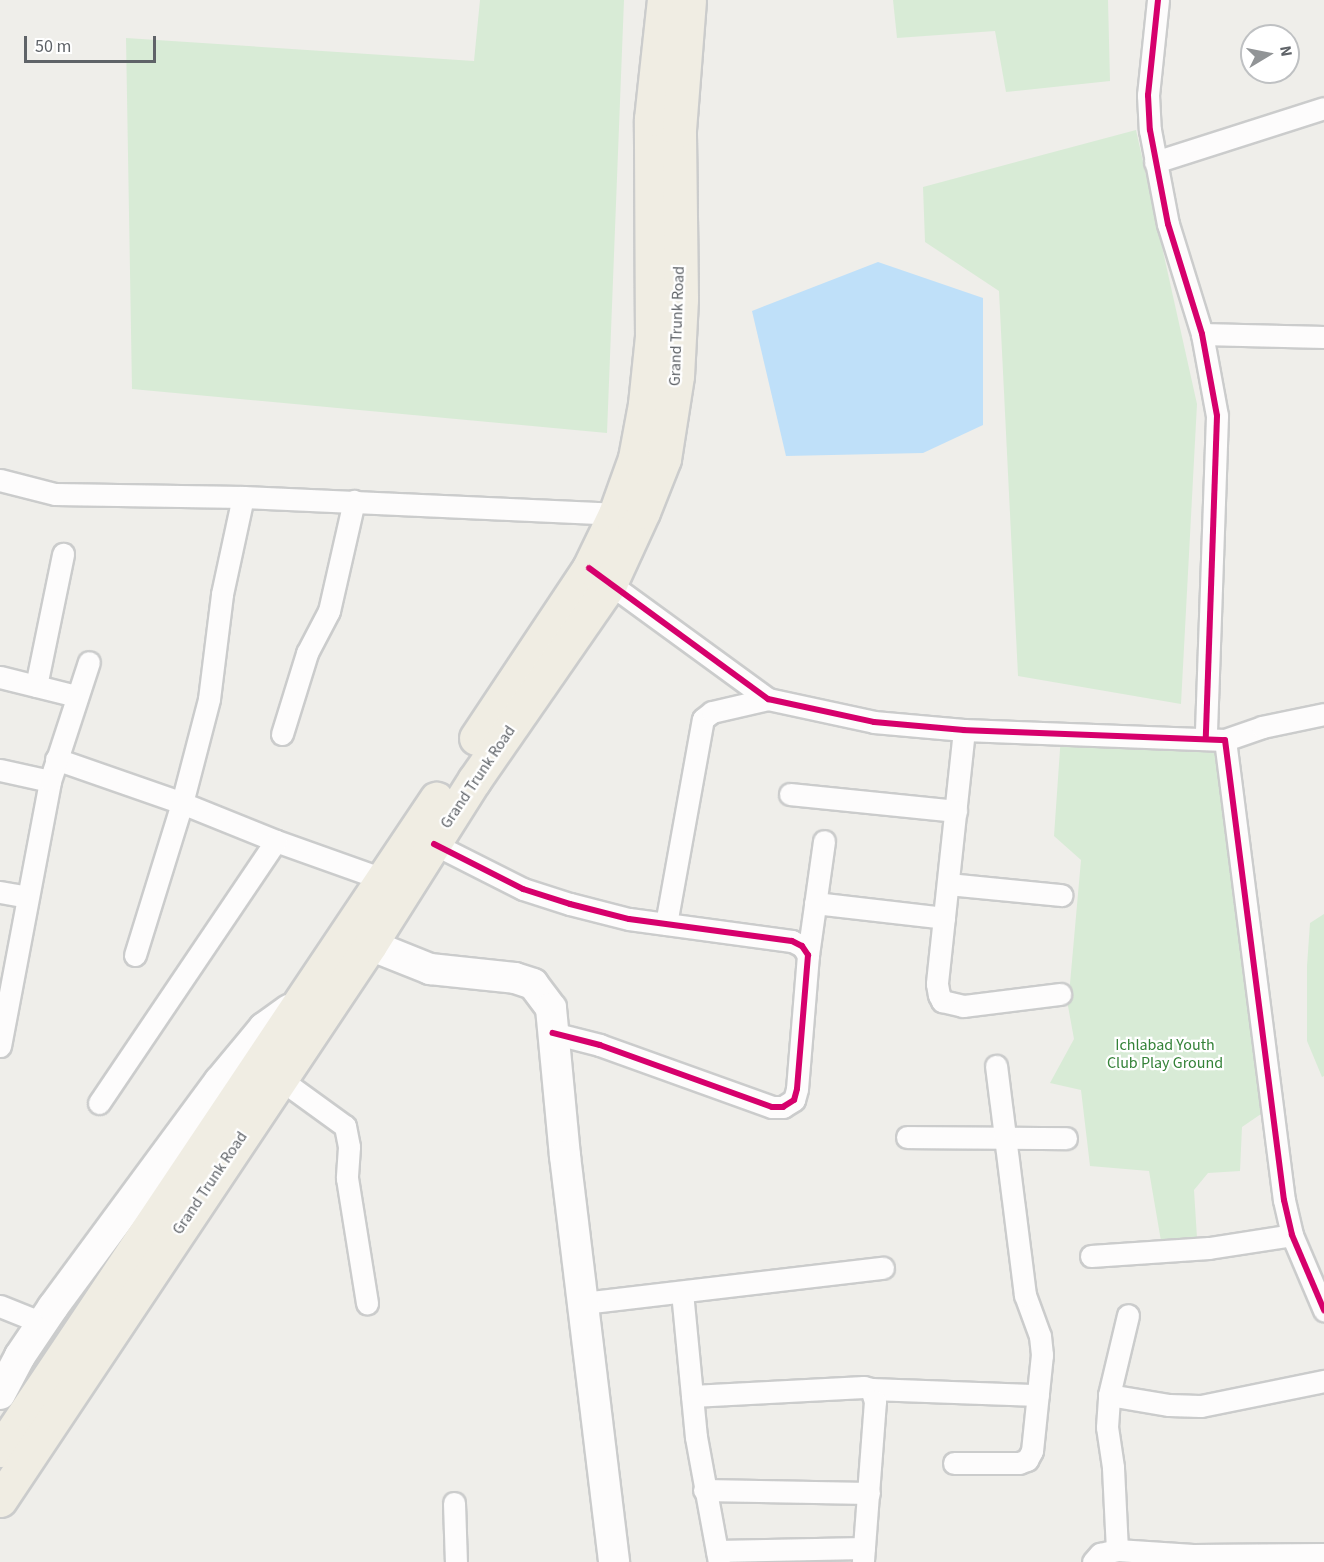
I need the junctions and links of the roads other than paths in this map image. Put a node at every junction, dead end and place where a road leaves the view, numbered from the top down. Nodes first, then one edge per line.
1 (664, 0) edge
2 (689, 0) edge
3 (1158, 0) edge
4 (1324, 108) edge
5 (1155, 162) junction
6 (1202, 334) junction
7 (1324, 337) edge
8 (0, 480) edge
9 (243, 497) junction
10 (354, 501) junction
11 (615, 514) junction
12 (63, 554) dead end
13 (599, 576) junction
14 (89, 662) dead end
15 (0, 677) edge
16 (36, 686) junction
17 (76, 696) junction
18 (768, 699) junction
19 (1324, 714) edge
20 (964, 730) junction
21 (282, 734) dead end
22 (1215, 739) junction
23 (56, 759) junction
24 (0, 770) edge
25 (50, 781) junction
26 (790, 794) dead end
27 (182, 803) junction
28 (956, 810) junction
29 (276, 841) junction
30 (824, 841) dead end
31 (434, 844) junction
32 (383, 879) junction
33 (948, 884) junction
34 (0, 892) edge
35 (1061, 895) dead end
36 (28, 897) junction
37 (815, 903) junction
38 (944, 918) junction
39 (666, 924) junction
40 (10, 937) edge
41 (370, 945) junction
42 (135, 955) dead end
43 (808, 955) junction
44 (1060, 994) dead end
45 (304, 999) junction
46 (553, 1033) junction
47 (0, 1046) edge
48 (996, 1066) dead end
49 (280, 1079) junction
50 (99, 1103) dead end
51 (907, 1137) dead end
52 (1066, 1138) dead end
53 (1005, 1139) junction
54 (1292, 1235) junction
55 (1091, 1256) dead end
56 (883, 1268) dead end
57 (682, 1292) junction
58 (583, 1302) junction
59 (367, 1303) dead end
60 (0, 1306) edge
61 (1324, 1310) edge
62 (1128, 1315) dead end
63 (1324, 1315) edge
64 (42, 1323) junction
65 (1324, 1381) edge
66 (871, 1389) junction
67 (0, 1394) edge
68 (1038, 1395) junction
69 (1109, 1395) junction
70 (692, 1396) junction
71 (0, 1450) edge
72 (954, 1463) dead end
73 (704, 1490) junction
74 (868, 1493) junction
75 (0, 1500) edge
76 (454, 1503) dead end
77 (1117, 1550) junction
78 (1324, 1554) edge
79 (864, 1555) edge
80 (718, 1556) edge
81 (456, 1562) edge
82 (614, 1562) edge
83 (1093, 1562) edge

1 - 11 highway, Grand Trunk Road
2 - 13 highway, Grand Trunk Road
3 - 5 street
4 - 5 street
5 - 6 street
6 - 7 street
6 - 22 street
8 - 9 street
9 - 10 street
9 - 27 street
10 - 11 street
10 - 21 street
11 - 13 highway, Grand Trunk Road
12 - 16 street
13 - 18 street
13 - 31 highway, Grand Trunk Road
13 - 32 highway, Grand Trunk Road
14 - 17 street
15 - 16 street
16 - 17 street
17 - 23 street
18 - 20 street
18 - 39 street
19 - 22 street
20 - 22 street
20 - 28 street
22 - 54 street
23 - 25 street
23 - 27 street
24 - 25 street
25 - 36 street
26 - 28 street
27 - 29 street
27 - 42 street
28 - 33 street
29 - 32 street
29 - 50 street
30 - 37 street
31 - 39 street
31 - 41 highway, Grand Trunk Road
32 - 45 highway, Grand Trunk Road
33 - 35 street
33 - 38 street
34 - 36 street
36 - 40 street
37 - 38 street
37 - 43 street
38 - 44 street
39 - 43 street
40 - 47 street
41 - 46 street
41 - 49 highway, Grand Trunk Road
43 - 46 street
45 - 64 street
45 - 71 highway, Grand Trunk Road
46 - 58 street
48 - 53 street
49 - 59 street
49 - 75 highway, Grand Trunk Road
51 - 53 street
52 - 53 street
53 - 68 street
54 - 55 street
54 - 61 street
56 - 57 street
57 - 58 street
57 - 70 street
58 - 82 street
60 - 64 street
61 - 63 street
62 - 69 street
64 - 67 street
65 - 69 street
66 - 68 street
66 - 70 street
66 - 74 street
68 - 72 street
69 - 77 street
70 - 73 street
73 - 74 street
73 - 80 street
74 - 79 street
76 - 81 street
77 - 78 street
77 - 83 street
79 - 80 street

